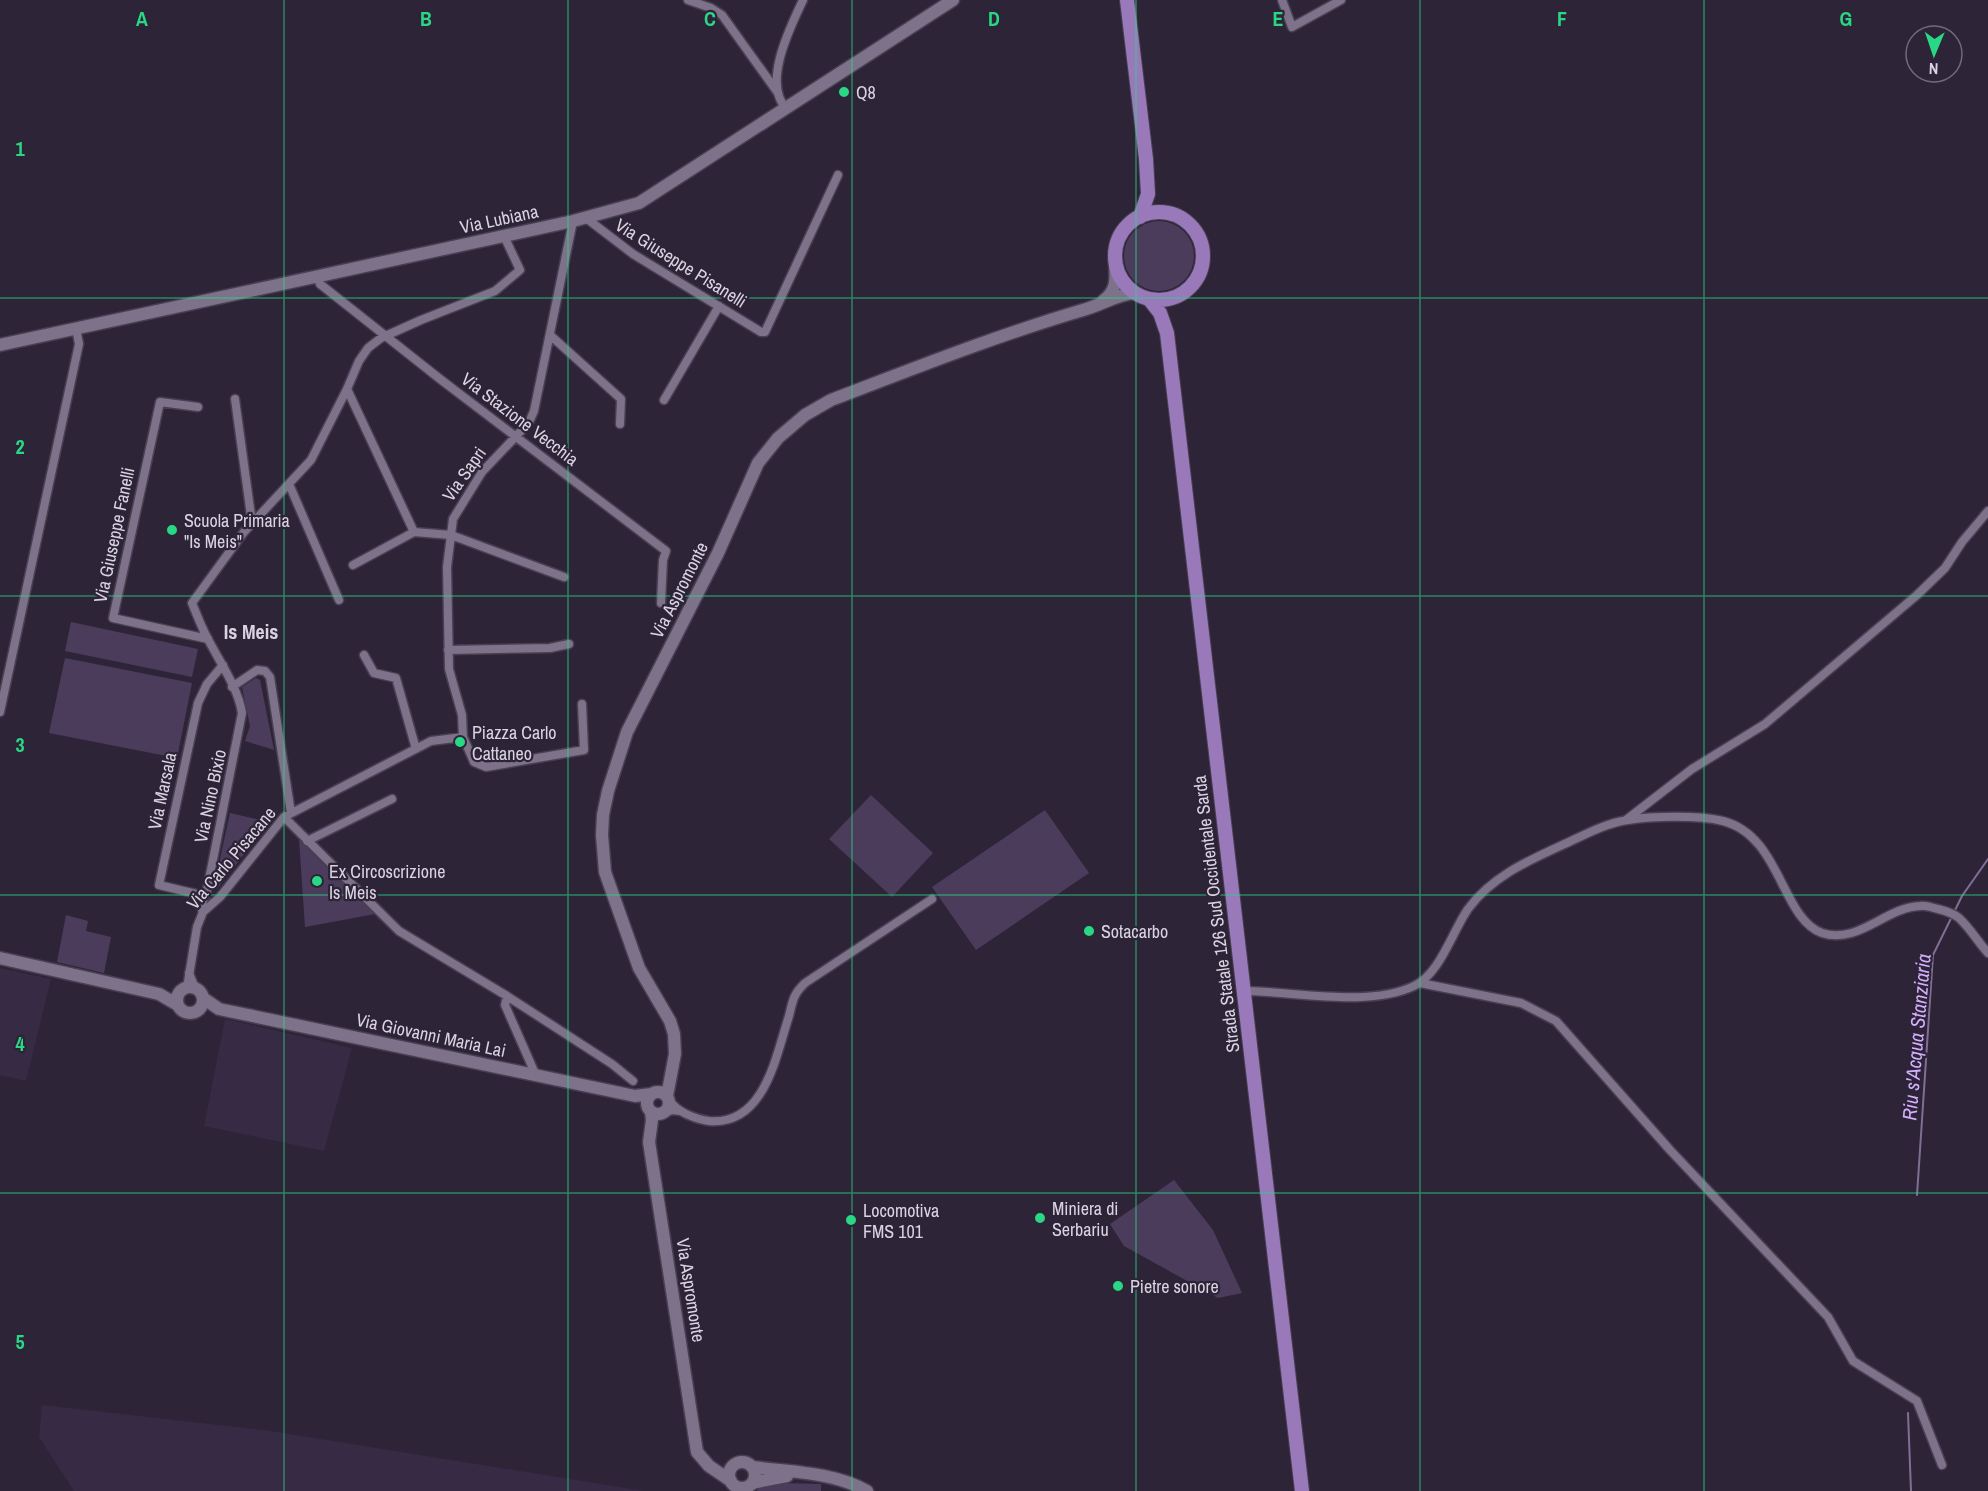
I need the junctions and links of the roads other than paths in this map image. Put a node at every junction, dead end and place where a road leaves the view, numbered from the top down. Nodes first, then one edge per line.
1 (688, 0) edge
2 (803, 0) edge
3 (953, 0) edge
4 (1127, 0) edge
5 (1282, 0) edge
6 (1341, 0) edge
7 (940, 4) edge
8 (778, 93) junction
9 (787, 109) junction
10 (1146, 169) junction
11 (838, 175) dead end
12 (1166, 213) junction
13 (1140, 217) junction
14 (579, 220) junction
15 (504, 236) junction
16 (1115, 262) junction
17 (317, 276) junction
18 (1135, 293) junction
19 (1173, 297) junction
20 (1149, 299) junction
21 (719, 306) junction
22 (1090, 308) junction
23 (76, 328) junction
24 (1167, 333) junction
25 (387, 335) junction
26 (550, 335) junction
27 (0, 345) edge
28 (347, 389) junction
29 (235, 399) dead end
30 (664, 399) dead end
31 (198, 407) dead end
32 (620, 424) dead end
33 (516, 435) junction
34 (289, 484) junction
35 (1988, 511) edge
36 (252, 523) junction
37 (414, 532) junction
38 (451, 535) junction
39 (353, 565) dead end
40 (564, 577) dead end
41 (339, 600) dead end
42 (661, 603) dead end
43 (208, 639) junction
44 (569, 644) dead end
45 (448, 650) junction
46 (364, 655) dead end
47 (223, 665) junction
48 (232, 687) junction
49 (582, 704) dead end
50 (0, 712) edge
51 (463, 737) junction
52 (416, 749) junction
53 (392, 799) dead end
54 (287, 815) junction
55 (1626, 820) junction
56 (307, 841) junction
57 (206, 893) junction
58 (220, 897) junction
59 (932, 899) dead end
60 (203, 912) junction
61 (1988, 952) edge
62 (0, 958) edge
63 (1420, 983) junction
64 (1243, 991) junction
65 (507, 996) junction
66 (190, 997) junction
67 (533, 1074) junction
68 (633, 1081) dead end
69 (659, 1103) junction
70 (704, 1459) junction
71 (734, 1465) junction
72 (1942, 1465) dead end
73 (752, 1467) junction
74 (806, 1474) junction
75 (743, 1487) edge
76 (867, 1491) edge
77 (1302, 1491) edge

1 - 8 street
2 - 8 street
3 - 7 main road, Via Lubiana
4 - 10 main road
5 - 6 street
7 - 9 main road, Via Lubiana
8 - 9 street
9 - 14 main road, Via Lubiana
10 - 12 main road
10 - 13 main road
11 - 21 street, Via Giuseppe Pisanelli
12 - 13 main road
12 - 19 main road
13 - 16 main road
14 - 15 main road, Via Lubiana
14 - 21 street, Via Giuseppe Pisanelli
14 - 26 street, Via Sapri
15 - 17 main road, Via Lubiana
15 - 25 street
16 - 18 main road
16 - 22 main road, Via Aspromonte
17 - 23 main road, Via Lubiana
17 - 25 street, Via Stazione Vecchia
18 - 20 main road
18 - 22 main road, Via Aspromonte
19 - 20 main road
19 - 24 main road
20 - 24 main road
21 - 30 street
22 - 69 main road, Via Aspromonte
23 - 27 main road, Via Lubiana
23 - 50 street
24 - 64 main road, Strada Statale 126 Sud Occidentale Sarda
25 - 28 street
25 - 33 street, Via Stazione Vecchia
26 - 32 street
26 - 33 street, Via Sapri
28 - 34 street
28 - 37 street
29 - 36 street
31 - 43 street, Via Giuseppe Fanelli
33 - 38 street, Via Sapri
33 - 42 street, Via Stazione Vecchia
34 - 36 street
34 - 41 street
35 - 55 street
36 - 43 street, Via Nino Bixio
37 - 38 street
37 - 39 street
38 - 40 street
38 - 45 street, Via Sapri
43 - 47 street, Via Nino Bixio
44 - 45 street
45 - 51 street, Via Sapri
46 - 52 street
47 - 48 street, Via Nino Bixio
47 - 57 street, Via Marsala
48 - 54 street
48 - 57 street, Via Nino Bixio
49 - 51 street
51 - 52 street, Via Carlo Pisacane
52 - 54 street, Via Carlo Pisacane
53 - 56 street
54 - 56 street
54 - 58 street, Via Carlo Pisacane
55 - 61 street
55 - 63 street
56 - 65 street
57 - 58 street
57 - 60 street, Via Nino Bixio
58 - 60 street, Via Carlo Pisacane
59 - 69 street
60 - 66 street, Via Carlo Pisacane
62 - 66 main road, Via Giovanni Maria Lai
63 - 64 street
63 - 72 street
64 - 77 main road, Strada Statale 126 Sud Occidentale Sarda
65 - 67 street
65 - 68 street
66 - 67 main road, Via Giovanni Maria Lai
67 - 69 main road, Via Giovanni Maria Lai
69 - 70 main road, Via Aspromonte
70 - 71 main road
70 - 75 main road, Via Aspromonte
71 - 73 main road
71 - 75 main road
73 - 74 main road
73 - 75 main road
74 - 75 main road
74 - 76 main road

